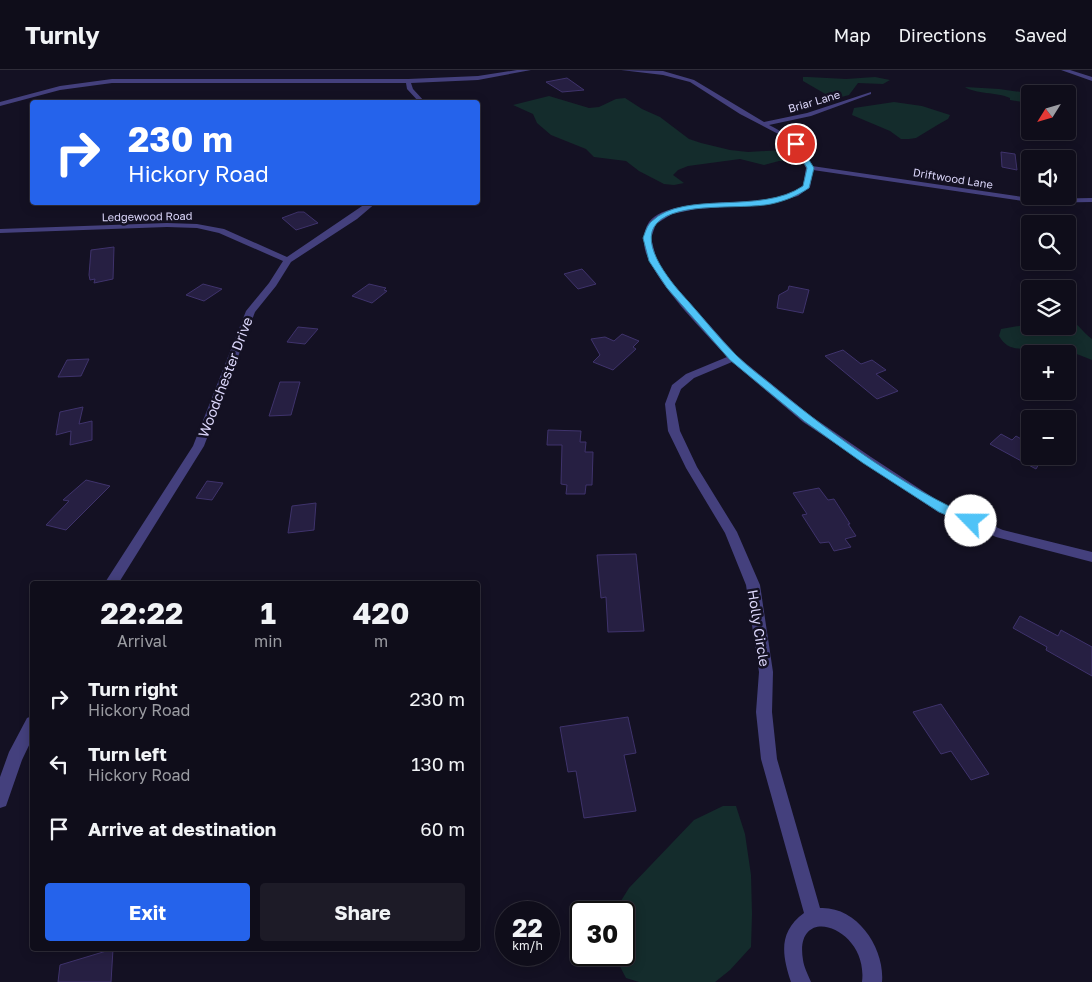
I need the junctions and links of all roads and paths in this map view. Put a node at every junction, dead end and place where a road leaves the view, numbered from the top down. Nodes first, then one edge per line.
1 (528, 70) edge
2 (624, 70) edge
3 (1064, 70) edge
4 (1092, 79) edge
5 (408, 81) junction
6 (869, 94) dead end
7 (420, 100) edge
8 (0, 104) edge
9 (763, 124) junction
10 (810, 168) junction
11 (1092, 200) edge
12 (370, 205) edge
13 (0, 231) edge
14 (288, 260) junction
15 (733, 358) junction
16 (1092, 558) edge
17 (113, 581) edge
18 (30, 727) edge
19 (0, 800) edge
20 (814, 917) junction
21 (801, 982) edge
22 (872, 982) edge

1 - 5 street
2 - 9 street
3 - 4 street
5 - 7 street
5 - 8 street
6 - 9 street, Briar Lane
9 - 10 street
10 - 11 street, Driftwood Lane
10 - 15 street
12 - 14 street, Woodchester Drive
13 - 14 street, Ledgewood Road
14 - 17 street, Woodchester Drive
15 - 16 street
15 - 20 street, Holly Circle
18 - 19 street
20 - 21 street
20 - 22 street

